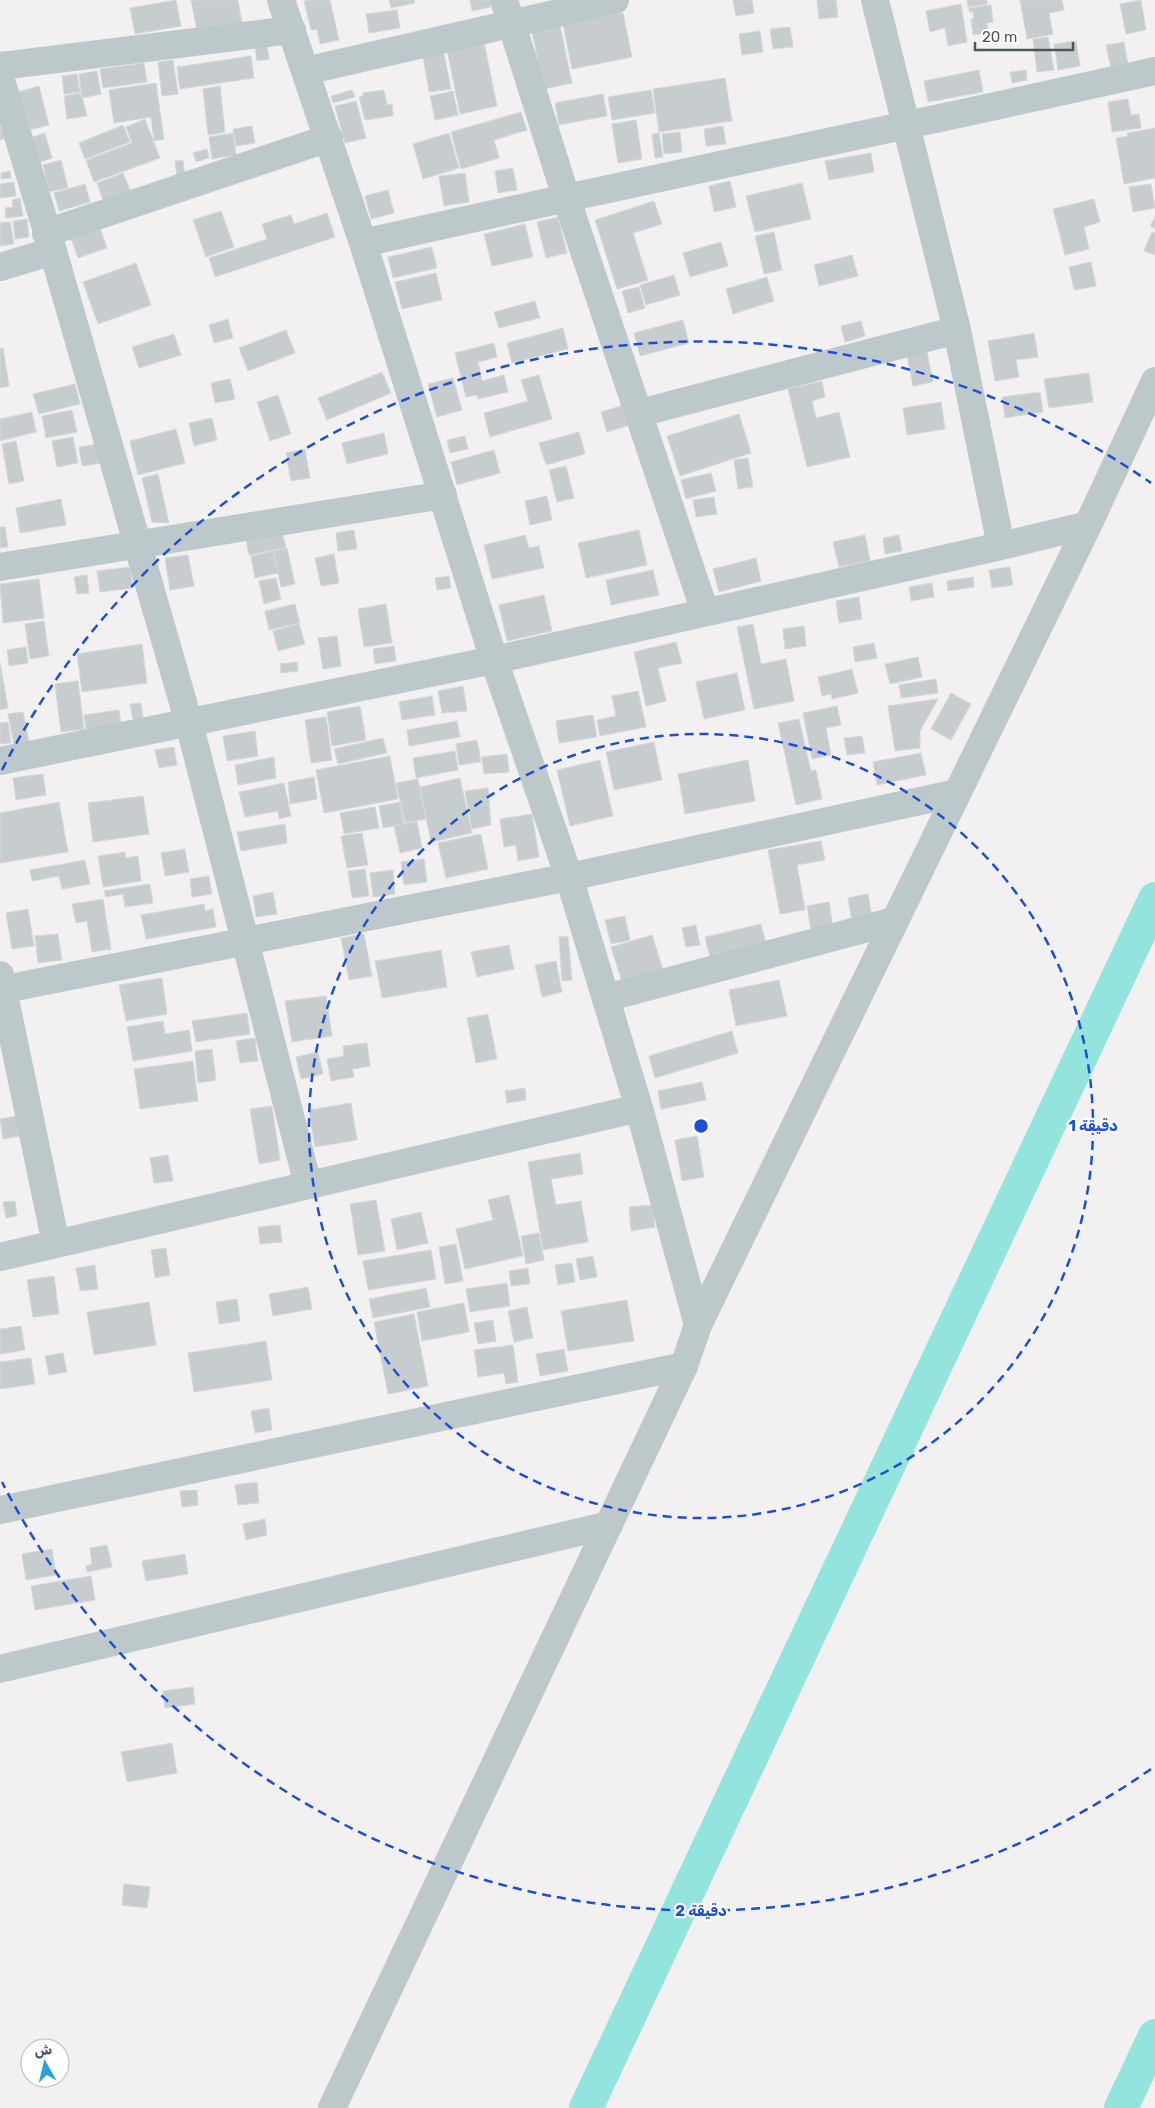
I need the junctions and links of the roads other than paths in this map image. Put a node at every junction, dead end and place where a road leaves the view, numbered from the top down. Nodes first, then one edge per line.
1 (281, 0) edge
2 (614, 0) edge
3 (874, 0) edge
4 (508, 12) edge
5 (292, 30) junction
6 (0, 66) edge
7 (305, 71) junction
8 (1155, 71) edge
9 (0, 77) edge
10 (906, 127) junction
11 (329, 138) junction
12 (566, 197) junction
13 (50, 242) junction
14 (363, 243) junction
15 (0, 266) edge
16 (957, 330) junction
17 (1155, 381) edge
18 (640, 413) junction
19 (443, 495) junction
20 (1088, 525) junction
21 (138, 545) junction
22 (1001, 546) junction
23 (0, 568) edge
24 (705, 612) junction
25 (494, 660) junction
26 (189, 723) junction
27 (0, 761) edge
28 (957, 793) junction
29 (569, 877) junction
30 (894, 921) junction
31 (245, 940) junction
32 (1, 985) edge
33 (606, 998) junction
34 (639, 1108) junction
35 (308, 1184) junction
36 (56, 1244) junction
37 (0, 1257) edge
38 (698, 1325) junction
39 (684, 1366) junction
40 (0, 1510) edge
41 (609, 1525) junction
42 (0, 1669) edge
43 (332, 2108) edge

1 - 5 street
2 - 4 street
3 - 10 street
4 - 7 street
4 - 12 street
5 - 6 street
5 - 7 street
7 - 11 street
8 - 10 street
9 - 13 street
10 - 12 street
10 - 16 street
11 - 13 street
11 - 14 street
12 - 14 street
12 - 18 street
13 - 15 street
13 - 21 street
14 - 19 street
16 - 18 street
16 - 22 street
17 - 20 street
18 - 24 street
19 - 21 street
19 - 25 street
20 - 22 street
20 - 28 street
21 - 23 street
21 - 26 street
22 - 24 street
24 - 25 street
25 - 26 street
25 - 29 street
26 - 27 street
26 - 31 street
28 - 29 street
28 - 30 street
29 - 31 street
29 - 33 street
30 - 33 street
30 - 38 street
31 - 32 street
31 - 35 street
32 - 36 street
33 - 34 street
34 - 35 street
34 - 38 street
35 - 36 street
36 - 37 street
38 - 39 street
39 - 40 street
39 - 41 street
41 - 42 street
41 - 43 street

